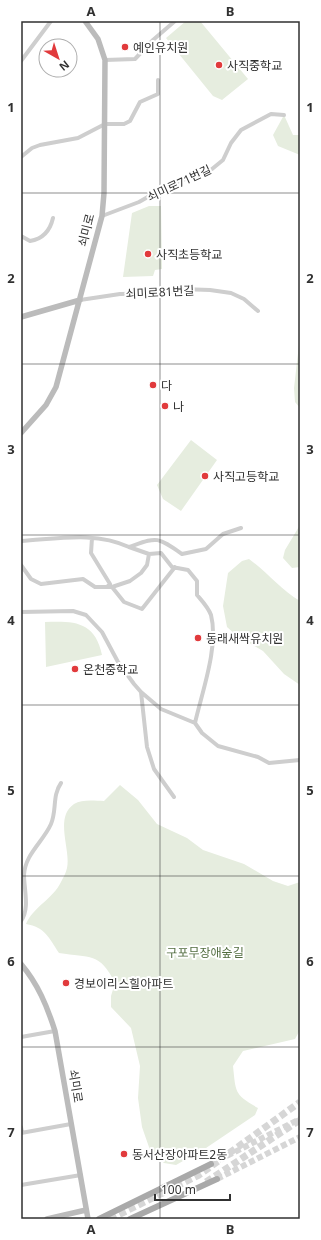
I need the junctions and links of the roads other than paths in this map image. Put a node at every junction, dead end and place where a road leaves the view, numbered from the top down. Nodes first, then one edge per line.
1 (51, 21) edge
2 (85, 21) edge
3 (175, 21) edge
4 (105, 60) junction
5 (21, 61) edge
6 (158, 80) dead end
7 (284, 115) dead end
8 (105, 124) junction
9 (21, 157) edge
10 (102, 216) junction
11 (53, 218) dead end
12 (21, 236) edge
13 (80, 300) junction
14 (258, 310) dead end
15 (21, 317) edge
16 (21, 433) edge
17 (241, 528) dead end
18 (92, 538) junction
19 (21, 541) edge
20 (129, 547) junction
21 (149, 554) junction
22 (21, 565) edge
23 (175, 568) junction
24 (110, 586) junction
25 (21, 612) edge
26 (141, 692) junction
27 (195, 723) junction
28 (300, 760) edge
29 (61, 783) dead end
30 (174, 797) dead end
31 (21, 921) edge
32 (21, 964) edge
33 (55, 1031) junction
34 (21, 1037) edge
35 (71, 1124) junction
36 (21, 1127) edge
37 (22, 1133) edge
38 (211, 1164) tunnel mouth
39 (80, 1175) junction
40 (217, 1179) tunnel mouth
41 (21, 1185) edge
42 (86, 1210) junction
43 (47, 1219) edge
44 (88, 1219) edge
45 (99, 1219) edge
46 (130, 1219) edge

1 - 5 street
2 - 4 main road, 쇠미로
3 - 4 street
4 - 8 main road, 쇠미로
6 - 8 street
7 - 10 street, 쇠미로71번길
8 - 9 street
8 - 10 main road, 쇠미로
10 - 13 main road, 쇠미로
11 - 12 street
13 - 14 street, 쇠미로81번길
13 - 15 main road
13 - 16 main road, 쇠미로
17 - 20 street
18 - 19 street
18 - 20 street
18 - 24 street
20 - 21 street
21 - 23 street
21 - 24 street
22 - 24 street
23 - 24 street
23 - 27 street
25 - 26 street
26 - 27 street
26 - 30 street
27 - 28 street
29 - 31 street
32 - 33 main road, 쇠미로
33 - 34 street
33 - 35 main road, 쇠미로
35 - 37 street
35 - 39 main road, 쇠미로
36 - 37 street
38 - 45 main road
39 - 41 street
39 - 42 main road, 쇠미로
40 - 46 main road
42 - 43 main road
42 - 44 main road, 쇠미로

